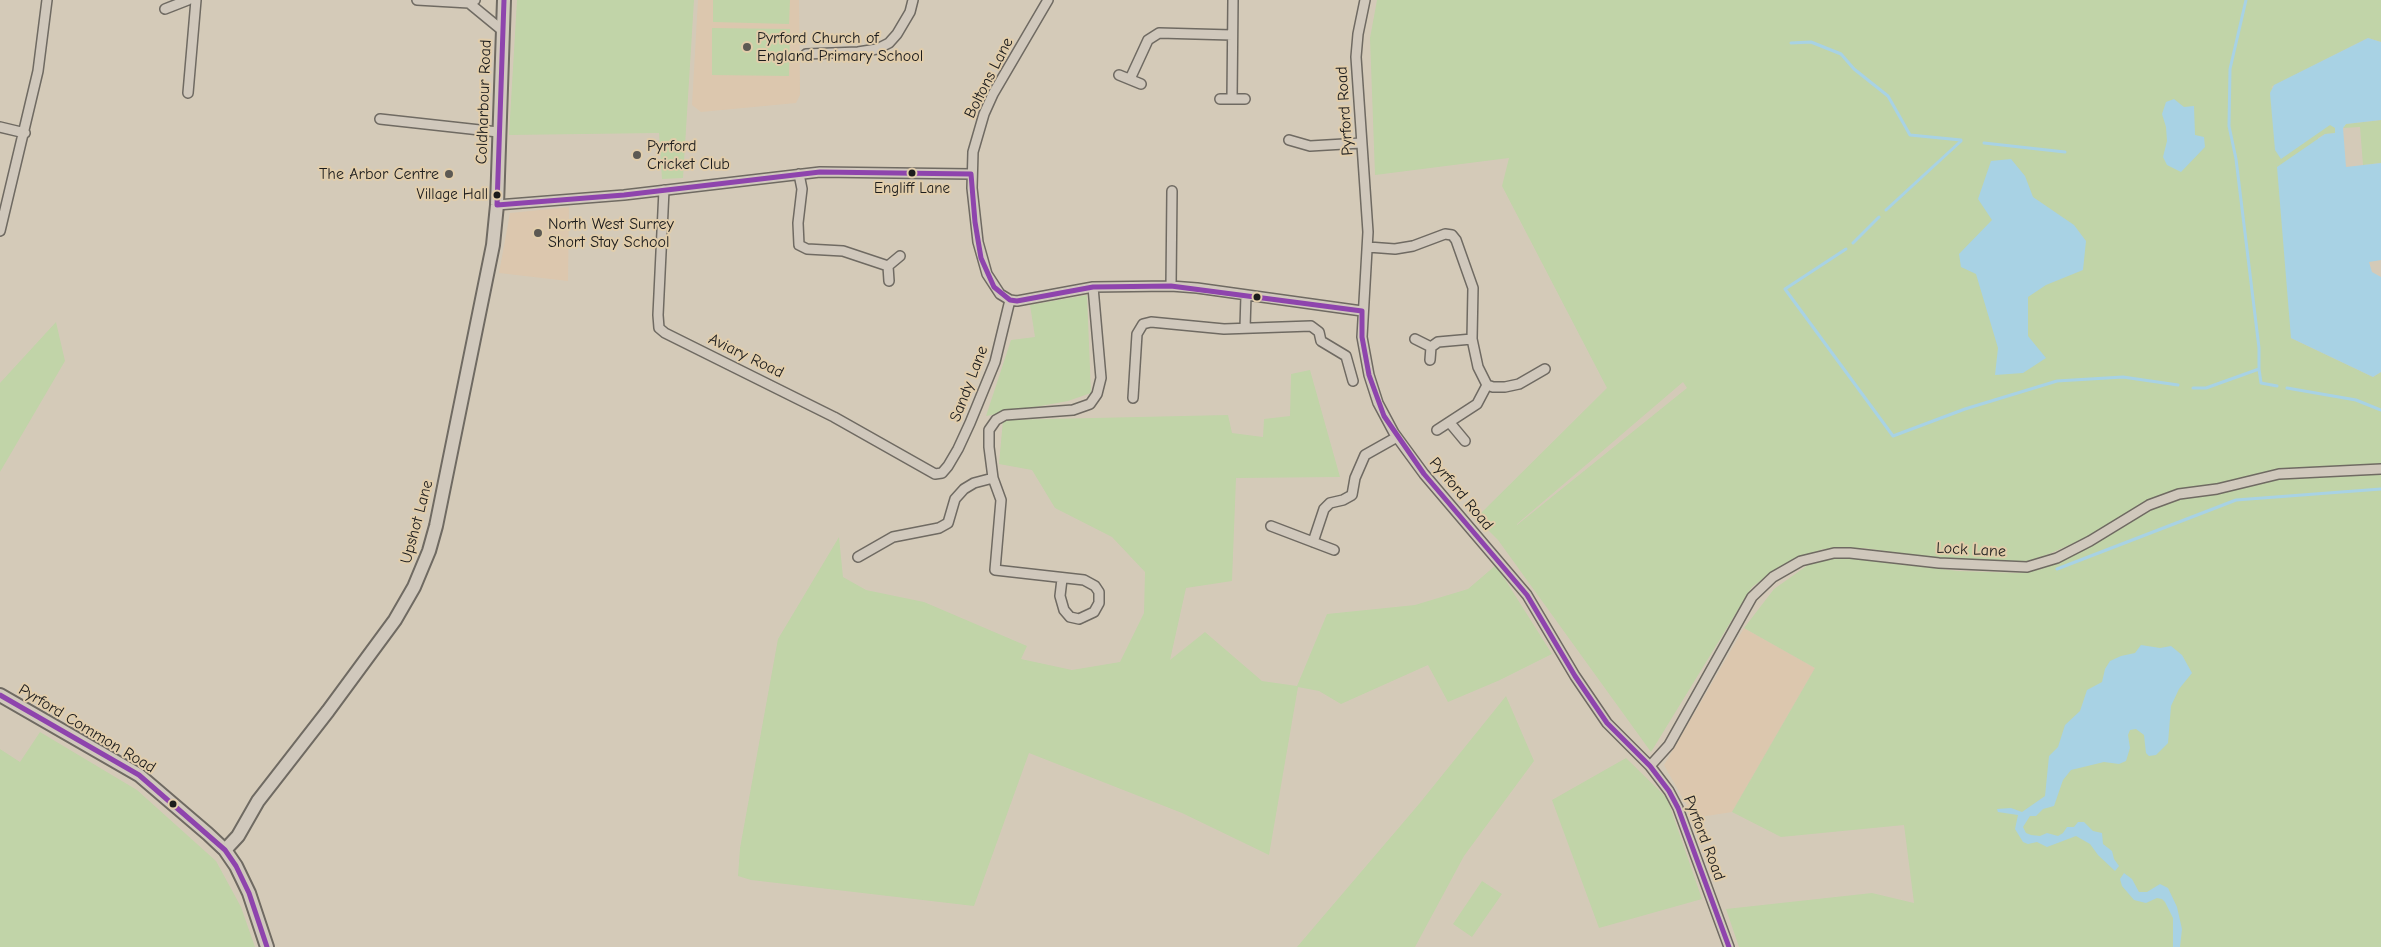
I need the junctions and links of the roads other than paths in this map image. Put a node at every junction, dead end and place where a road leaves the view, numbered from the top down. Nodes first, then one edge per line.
1 (47, 0) edge
2 (188, 0) edge
3 (196, 0) edge
4 (417, 0) edge
5 (504, 0) edge
6 (913, 0) edge
7 (1048, 0) edge
8 (1233, 0) edge
9 (1365, 0) edge
10 (472, 2) edge
11 (165, 9) dead end
12 (502, 31) junction
13 (1232, 35) junction
14 (818, 43) dead end
15 (806, 54) dead end
16 (819, 54) junction
17 (1119, 75) dead end
18 (1130, 79) junction
19 (1141, 84) dead end
20 (188, 93) dead end
21 (1220, 99) dead end
22 (1232, 99) junction
23 (1245, 99) dead end
24 (380, 119) dead end
25 (0, 127) edge
26 (498, 132) junction
27 (25, 133) junction
28 (1289, 140) dead end
29 (1361, 143) junction
30 (799, 174) junction
31 (971, 174) junction
32 (664, 190) junction
33 (1172, 191) dead end
34 (497, 205) junction
35 (0, 232) edge
36 (1368, 247) junction
37 (900, 256) dead end
38 (888, 266) junction
39 (890, 281) dead end
40 (1171, 286) junction
41 (1093, 287) junction
42 (1246, 295) junction
43 (1010, 300) junction
44 (1362, 311) junction
45 (1245, 328) junction
46 (1415, 338) dead end
47 (1472, 339) junction
48 (1431, 347) junction
49 (1430, 360) dead end
50 (1545, 369) dead end
51 (1354, 381) dead end
52 (1487, 385) junction
53 (1133, 398) dead end
54 (1450, 423) junction
55 (1437, 430) dead end
56 (1397, 437) junction
57 (1465, 441) dead end
58 (2381, 469) edge
59 (942, 473) joint
60 (993, 478) junction
61 (1271, 526) dead end
62 (1313, 542) junction
63 (1334, 550) dead end
64 (858, 557) dead end
65 (1062, 579) junction
66 (0, 696) edge
67 (1650, 766) junction
68 (225, 850) junction
69 (267, 947) edge
70 (1729, 947) edge

1 - 27 street
2 - 11 street
3 - 20 street
4 - 10 street
5 - 12 main road, Coldharbour Road
6 - 16 street
7 - 31 street, Boltons Lane
8 - 13 street
9 - 29 street, Pyrford Road
10 - 12 street
12 - 26 main road, Coldharbour Road
13 - 18 street
13 - 22 street
14 - 16 street
15 - 16 street
17 - 18 street
18 - 19 street
21 - 22 street
22 - 23 street
24 - 26 street
25 - 27 street
26 - 34 main road, Coldharbour Road
27 - 35 street
28 - 29 street
29 - 36 street, Pyrford Road
30 - 31 street
30 - 32 street
30 - 38 street
31 - 43 street, Boltons Lane
32 - 34 street
32 - 59 street, Aviary Road
33 - 40 street
34 - 68 main road, Upshot Lane
36 - 44 street, Pyrford Road
36 - 47 street
37 - 38 street
38 - 39 street
40 - 41 street
40 - 42 street
41 - 43 street
41 - 60 street
42 - 44 street
42 - 45 street
43 - 59 street, Sandy Lane
44 - 56 street, Pyrford Road
45 - 51 street
45 - 53 street
46 - 48 street
47 - 48 street
47 - 52 street
48 - 49 street
50 - 52 street
52 - 54 street
54 - 55 street
54 - 57 street
56 - 62 street
56 - 67 street, Pyrford Road
58 - 67 street, Lock Lane
60 - 64 street
60 - 65 street
61 - 62 street
62 - 63 street
65 - 65 street
66 - 68 main road, Pyrford Common Road
67 - 70 street, Pyrford Road
68 - 69 main road, Pyrford Common Road

